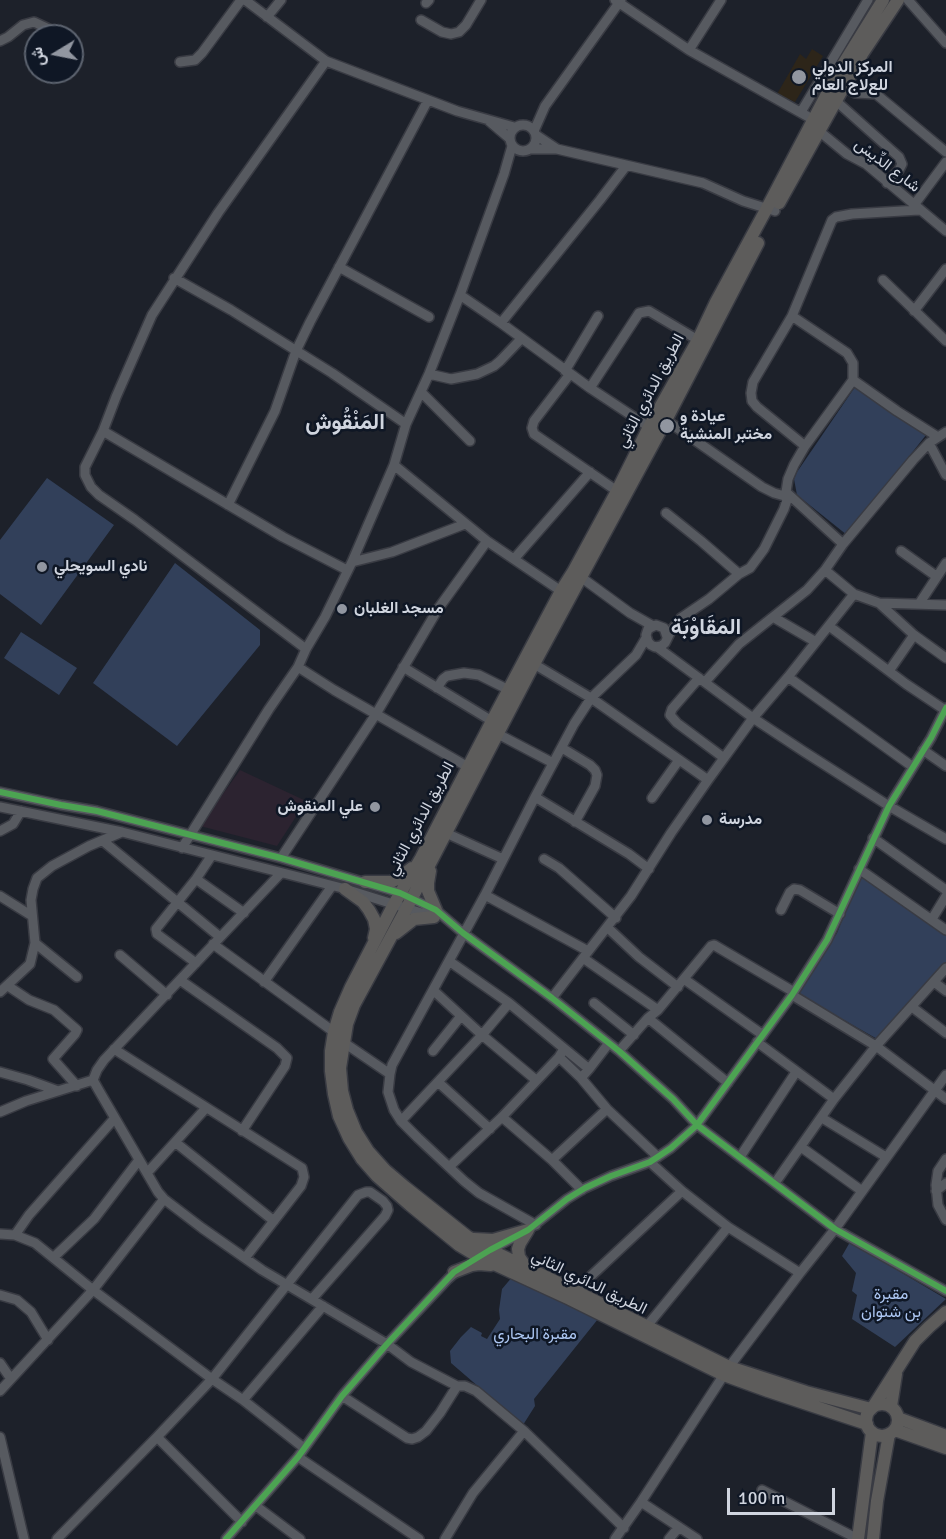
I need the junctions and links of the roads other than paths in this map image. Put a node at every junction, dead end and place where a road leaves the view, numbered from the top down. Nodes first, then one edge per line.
1 (243, 0) edge
2 (281, 0) edge
3 (481, 0) edge
4 (721, 0) edge
5 (868, 0) edge
6 (883, 0) edge
7 (898, 0) edge
8 (908, 0) edge
9 (618, 1) edge
10 (267, 17) junction
11 (421, 20) dead end
12 (24, 25) edge
13 (0, 41) edge
14 (946, 43) edge
15 (689, 50) junction
16 (326, 61) junction
17 (180, 62) dead end
18 (843, 87) junction
19 (428, 100) junction
20 (836, 101) junction
21 (545, 106) junction
22 (801, 112) junction
23 (488, 120) junction
24 (524, 124) junction
25 (816, 125) junction
26 (514, 127) junction
27 (535, 133) junction
28 (510, 142) junction
29 (557, 149) junction
30 (526, 150) junction
31 (946, 152) edge
32 (946, 162) edge
33 (626, 166) junction
34 (504, 174) junction
35 (887, 183) junction
36 (916, 207) junction
37 (771, 210) junction
38 (944, 227) edge
39 (339, 267) junction
40 (946, 269) edge
41 (174, 278) junction
42 (883, 280) dead end
43 (460, 295) junction
44 (914, 311) junction
45 (598, 316) dead end
46 (792, 316) junction
47 (429, 317) dead end
48 (501, 323) junction
49 (520, 339) junction
50 (698, 340) junction
51 (946, 341) edge
52 (296, 351) junction
53 (567, 372) junction
54 (429, 374) junction
55 (854, 380) junction
56 (590, 388) junction
57 (421, 392) junction
58 (666, 420) junction
59 (406, 424) junction
60 (649, 427) junction
61 (103, 431) junction
62 (942, 434) edge
63 (470, 441) dead end
64 (929, 443) junction
65 (804, 446) junction
66 (394, 465) junction
67 (590, 472) junction
68 (946, 475) edge
69 (617, 491) junction
70 (787, 495) junction
71 (228, 505) junction
72 (666, 513) dead end
73 (465, 524) junction
74 (487, 541) junction
75 (843, 544) junction
76 (901, 551) dead end
77 (514, 559) junction
78 (946, 563) edge
79 (350, 566) junction
80 (825, 570) junction
81 (739, 574) junction
82 (577, 575) junction
83 (936, 576) junction
84 (561, 591) junction
85 (854, 594) junction
86 (879, 603) junction
87 (919, 604) junction
88 (946, 604) edge
89 (630, 613) junction
90 (773, 617) junction
91 (681, 618) junction
92 (655, 625) junction
93 (829, 626) junction
94 (914, 635) junction
95 (646, 637) junction
96 (667, 638) junction
97 (816, 642) junction
98 (656, 647) junction
99 (306, 649) junction
100 (636, 655) junction
101 (946, 658) edge
102 (676, 660) junction
103 (534, 664) junction
104 (298, 667) junction
105 (403, 667) junction
106 (889, 671) junction
107 (788, 677) junction
108 (702, 680) junction
109 (437, 687) junction
110 (508, 690) junction
111 (591, 698) junction
112 (946, 709) edge
113 (376, 714) junction
114 (753, 718) junction
115 (492, 721) junction
116 (936, 728) junction
117 (946, 733) edge
118 (498, 734) junction
119 (562, 748) junction
120 (923, 750) junction
121 (724, 758) junction
122 (679, 760) junction
123 (553, 763) junction
124 (946, 765) edge
125 (468, 767) junction
126 (913, 767) junction
127 (708, 780) junction
128 (0, 792) edge
129 (535, 796) junction
130 (652, 798) dead end
131 (889, 806) junction
132 (0, 807) edge
133 (21, 811) junction
134 (575, 822) junction
135 (93, 827) junction
136 (0, 831) edge
137 (122, 832) junction
138 (446, 833) junction
139 (188, 835) junction
140 (873, 838) junction
141 (946, 839) edge
142 (103, 841) junction
143 (89, 846) junction
144 (182, 848) junction
145 (212, 855) junction
146 (427, 857) junction
147 (281, 858) junction
148 (544, 859) dead end
149 (503, 860) junction
150 (859, 868) junction
151 (649, 869) junction
152 (281, 873) junction
153 (196, 879) junction
154 (365, 882) junction
155 (332, 886) junction
156 (345, 889) junction
157 (946, 890) edge
158 (0, 896) edge
159 (485, 896) junction
160 (946, 896) edge
161 (403, 901) junction
162 (178, 902) junction
163 (781, 910) dead end
164 (244, 914) junction
165 (435, 914) junction
166 (840, 914) junction
167 (32, 916) junction
168 (616, 918) junction
169 (932, 919) junction
170 (608, 928) junction
171 (946, 930) edge
172 (463, 933) junction
173 (391, 937) junction
174 (217, 940) junction
175 (35, 943) junction
176 (373, 945) junction
177 (120, 955) dead end
178 (586, 955) junction
179 (449, 961) junction
180 (196, 963) junction
181 (946, 968) edge
182 (77, 977) dead end
183 (180, 980) junction
184 (264, 982) junction
185 (934, 982) junction
186 (681, 983) junction
187 (8, 986) junction
188 (433, 990) junction
189 (946, 991) edge
190 (0, 992) edge
191 (793, 993) junction
192 (167, 995) junction
193 (552, 998) junction
194 (509, 1003) junction
195 (594, 1003) dead end
196 (912, 1007) junction
197 (658, 1010) junction
198 (461, 1016) junction
199 (648, 1018) junction
200 (334, 1032) junction
201 (946, 1033) edge
202 (482, 1035) junction
203 (634, 1035) junction
204 (760, 1038) junction
205 (343, 1042) junction
206 (609, 1043) junction
207 (876, 1046) junction
208 (114, 1049) junction
209 (433, 1051) dead end
210 (619, 1051) junction
211 (562, 1053) junction
212 (589, 1069) junction
213 (0, 1072) edge
214 (796, 1072) junction
215 (390, 1074) junction
216 (946, 1075) edge
217 (581, 1078) junction
218 (93, 1080) junction
219 (537, 1080) junction
220 (438, 1082) junction
221 (728, 1083) junction
222 (77, 1086) junction
223 (934, 1090) junction
224 (59, 1091) junction
225 (834, 1099) junction
226 (946, 1099) edge
227 (206, 1108) junction
228 (607, 1109) junction
229 (0, 1112) edge
230 (502, 1117) junction
231 (822, 1118) junction
232 (114, 1119) junction
233 (401, 1121) junction
234 (697, 1125) junction
235 (490, 1129) junction
236 (242, 1131) junction
237 (175, 1142) junction
238 (801, 1148) junction
239 (740, 1157) junction
240 (886, 1157) junction
241 (654, 1159) junction
242 (946, 1159) edge
243 (139, 1160) junction
244 (552, 1160) junction
245 (449, 1167) junction
246 (147, 1173) junction
247 (775, 1183) junction
248 (946, 1183) edge
249 (582, 1190) junction
250 (682, 1191) junction
251 (862, 1191) junction
252 (936, 1191) junction
253 (164, 1198) junction
254 (946, 1220) edge
255 (274, 1221) junction
256 (728, 1227) junction
257 (532, 1228) junction
258 (835, 1229) junction
259 (0, 1234) edge
260 (15, 1235) junction
261 (463, 1241) junction
262 (485, 1253) junction
263 (54, 1257) junction
264 (245, 1258) junction
265 (503, 1267) junction
266 (527, 1268) junction
267 (454, 1272) junction
268 (800, 1273) junction
269 (286, 1285) junction
270 (93, 1290) junction
271 (575, 1291) junction
272 (946, 1291) edge
273 (0, 1295) edge
274 (312, 1299) junction
275 (323, 1306) junction
276 (946, 1312) edge
277 (647, 1326) junction
278 (48, 1340) junction
279 (387, 1344) junction
280 (0, 1363) edge
281 (897, 1370) junction
282 (727, 1371) junction
283 (11, 1379) junction
284 (212, 1379) junction
285 (457, 1386) junction
286 (0, 1391) edge
287 (342, 1396) junction
288 (243, 1400) junction
289 (891, 1406) junction
290 (872, 1408) junction
291 (894, 1427) junction
292 (870, 1428) junction
293 (524, 1431) junction
294 (946, 1436) edge
295 (0, 1437) edge
296 (157, 1437) junction
297 (304, 1448) junction
298 (946, 1448) edge
299 (298, 1457) junction
300 (762, 1490) dead end
301 (641, 1502) junction
302 (256, 1506) junction
303 (242, 1522) junction
304 (679, 1527) junction
305 (624, 1528) junction
306 (407, 1536) edge
307 (24, 1539) edge
308 (57, 1539) edge
309 (226, 1539) edge
310 (300, 1539) edge
311 (419, 1539) edge
312 (445, 1539) edge
313 (615, 1539) edge
314 (669, 1539) edge
315 (697, 1539) edge
316 (858, 1539) edge
317 (873, 1539) edge

1 - 10 street
1 - 17 street
2 - 10 street
3 - 11 street
4 - 15 street
5 - 22 street
6 - 25 main road, الطريق الدائري الثاني
7 - 18 main road, الطريق الدائري الثاني
8 - 14 street
9 - 15 street, شارع الدِّيسْ
9 - 21 street
10 - 16 street
12 - 13 street
15 - 22 street, شارع الدِّيسْ
16 - 19 street
16 - 41 street
18 - 20 main road, الطريق الدائري الثاني
18 - 31 street
19 - 23 street
19 - 39 street
20 - 25 main road, الطريق الدائري الثاني
20 - 35 street
21 - 24 street
21 - 27 street
22 - 25 street, شارع الدِّيسْ
23 - 26 street
23 - 28 street
24 - 26 street
24 - 27 street
25 - 35 street, شارع الدِّيسْ
25 - 37 main road, الطريق الدائري الثاني
26 - 28 street
27 - 29 street
27 - 30 street
28 - 30 street
28 - 34 street
29 - 30 street
29 - 33 street
30 - 34 street
32 - 36 street
33 - 37 street
33 - 48 street
34 - 43 street
35 - 36 street, شارع الدِّيسْ
36 - 38 street, شارع الدِّيسْ
36 - 46 street
37 - 50 main road, الطريق الدائري الثاني
37 - 58 main road, الطريق الدائري الثاني
39 - 47 street
39 - 52 street
40 - 44 street
41 - 52 street
41 - 61 street
42 - 44 street
43 - 48 street
43 - 54 street
44 - 51 street
45 - 53 street
46 - 55 street
46 - 65 street
48 - 49 street
49 - 53 street
49 - 54 street
50 - 56 street
50 - 60 main road, الطريق الدائري الثاني
52 - 59 street
52 - 71 street
53 - 56 street
53 - 67 street
54 - 57 street
55 - 62 street
55 - 65 street
56 - 60 street
57 - 59 street
57 - 63 street
58 - 70 street
58 - 82 main road, الطريق الدائري الثاني
59 - 66 street
60 - 69 main road, الطريق الدائري الثاني
61 - 71 street
61 - 99 street
62 - 64 street
64 - 68 street
64 - 75 street
65 - 70 street
66 - 73 street
66 - 79 street
67 - 69 street
67 - 77 street
69 - 82 main road, الطريق الدائري الثاني
70 - 75 street
70 - 81 street
71 - 79 street
72 - 81 street
73 - 74 street
73 - 79 street
74 - 77 street
74 - 105 street
75 - 80 street
76 - 83 street
77 - 84 street
78 - 83 street
79 - 99 street
80 - 85 street
80 - 90 street
81 - 91 street
82 - 84 main road, الطريق الدائري الثاني
82 - 89 street
82 - 103 main road, الطريق الدائري الثاني
83 - 87 street
84 - 110 main road, الطريق الدائري الثاني
85 - 86 street
85 - 93 street
86 - 87 street
86 - 94 street
87 - 88 street
89 - 92 street
89 - 95 street
90 - 97 street
90 - 108 street
91 - 92 street
91 - 96 street
92 - 95 street
92 - 96 street
93 - 97 street
93 - 106 street
94 - 101 street
94 - 106 street
95 - 98 street
95 - 100 street
96 - 98 street
96 - 102 street
97 - 107 street
98 - 100 street
98 - 102 street
99 - 104 street
100 - 111 street
102 - 108 street
103 - 111 street
103 - 118 main road, الطريق الدائري الثاني
104 - 113 street
104 - 139 street
105 - 109 street
105 - 113 street
106 - 112 street
107 - 114 street
107 - 126 street
108 - 114 street
108 - 121 street
109 - 110 street
109 - 115 street
110 - 115 main road, الطريق الدائري الثاني
111 - 119 street
111 - 122 street
112 - 116 street
113 - 125 street
113 - 147 street
114 - 121 street
114 - 131 street
115 - 125 main road, الطريق الدائري الثاني
116 - 117 street
116 - 120 street
118 - 123 street
118 - 138 main road, الطريق الدائري الثاني
119 - 123 street
119 - 134 street
120 - 124 street
120 - 126 street
121 - 127 street
122 - 127 street
122 - 130 street
123 - 129 street
125 - 146 main road, الطريق الدائري الثاني
126 - 131 street
127 - 151 street
128 - 139 street
129 - 134 street
129 - 149 street
131 - 140 street
131 - 141 street
132 - 133 street
133 - 135 street
133 - 136 street
134 - 151 street
135 - 137 street
135 - 143 street
137 - 142 street
137 - 144 street
138 - 146 main road, الطريق الدائري الثاني
138 - 149 street
139 - 144 street
139 - 147 street
140 - 150 street
140 - 157 street
142 - 143 street
142 - 162 street
143 - 167 street
144 - 145 street
145 - 152 street
145 - 153 street
146 - 154 main road
146 - 161 main road, الطريق الدائري الثاني
146 - 165 main road
147 - 154 street
148 - 168 street
149 - 159 street
150 - 166 street
150 - 169 street
151 - 168 street
152 - 155 street
152 - 164 street
153 - 162 street
153 - 164 street
154 - 161 street
155 - 156 street
155 - 184 street
156 - 161 street
156 - 176 main road
158 - 167 street
159 - 172 street
159 - 178 street
160 - 169 street
161 - 165 street
161 - 173 main road, الطريق الدائري الثاني
161 - 176 main road, الطريق الدائري الثاني
162 - 174 street
162 - 180 street
163 - 166 street
164 - 174 street
165 - 172 street
165 - 173 main road
166 - 191 street
167 - 175 street
168 - 170 street
169 - 171 street
170 - 178 street
170 - 186 street
172 - 179 street
172 - 193 street
173 - 205 main road, الطريق الدائري الثاني
174 - 180 street
174 - 184 street
175 - 182 street
175 - 187 street
176 - 200 main road, الطريق الدائري الثاني
177 - 192 street
178 - 193 street
178 - 197 street
179 - 188 street
179 - 194 street
180 - 183 street
181 - 185 street
183 - 192 street
183 - 236 street
184 - 200 street
185 - 189 street
185 - 196 street
186 - 191 street
186 - 197 street
186 - 204 street
187 - 190 street
187 - 222 street
188 - 198 street
188 - 215 street
191 - 204 street
191 - 207 street
192 - 208 street
193 - 206 street
194 - 202 street
194 - 211 street
195 - 203 street
196 - 201 street
196 - 207 street
197 - 199 street
198 - 202 street
198 - 209 street
199 - 203 street
199 - 221 street
200 - 261 main road, الطريق الدائري الثاني
202 - 219 street
202 - 220 street
203 - 210 street
204 - 214 street
204 - 221 street
205 - 215 street
205 - 261 main road, الطريق الدائري الثاني
206 - 210 street
206 - 212 street
207 - 223 street
207 - 225 street
208 - 218 street
208 - 227 street
210 - 234 street
211 - 212 street
211 - 217 street
211 - 219 street
212 - 217 street
213 - 224 street
214 - 225 street
214 - 239 street
215 - 233 street
216 - 223 street
217 - 228 street
218 - 222 street
218 - 232 street
219 - 230 street
220 - 233 street
220 - 235 street
221 - 234 street
222 - 224 street
223 - 226 street
223 - 240 street
224 - 229 street
225 - 231 street
227 - 236 street
227 - 237 street
228 - 241 street
228 - 244 street
230 - 235 street
230 - 244 street
231 - 238 street
231 - 240 street
232 - 243 street
232 - 260 street
233 - 245 street
234 - 239 street
234 - 241 street
235 - 245 street
236 - 255 street
237 - 246 street
237 - 255 street
238 - 247 street
238 - 251 street
239 - 247 street
240 - 251 street
241 - 249 street
241 - 250 street
242 - 252 street
243 - 246 street
243 - 263 street
244 - 249 street
245 - 257 street
246 - 253 street
247 - 258 street
248 - 252 street
249 - 257 street
250 - 256 street
250 - 271 street
251 - 258 street
252 - 254 street
253 - 264 street
253 - 270 street
255 - 264 street
256 - 268 street
256 - 277 street
257 - 261 main road
257 - 262 street
257 - 266 main road
258 - 268 street
258 - 272 street
259 - 260 street
260 - 263 street
261 - 262 main road, الطريق الدائري الثاني
261 - 267 main road
262 - 265 main road, الطريق الدائري الثاني
262 - 266 main road, الطريق الدائري الثاني
262 - 267 street
263 - 270 street
264 - 269 street
265 - 267 main road
265 - 282 main road, الطريق الدائري الثاني
266 - 271 main road, الطريق الدائري الثاني
267 - 279 street
268 - 282 street
269 - 274 street
269 - 274 street
269 - 284 street
270 - 278 street
270 - 284 street
271 - 277 main road, الطريق الدائري الثاني
273 - 278 street
274 - 275 street
275 - 279 street
275 - 288 street
276 - 281 main road
277 - 282 main road, الطريق الدائري الثاني
278 - 283 street
279 - 285 street
279 - 287 street
280 - 283 street
281 - 289 main road
281 - 290 main road
282 - 290 main road, الطريق الدائري الثاني
282 - 292 main road, الطريق الدائري الثاني
282 - 301 street
283 - 286 street
284 - 288 street
284 - 296 street
285 - 287 street
285 - 293 street
287 - 297 street
288 - 297 street
289 - 290 main road
289 - 291 main road
290 - 292 main road
291 - 292 main road
291 - 294 main road
291 - 298 main road
291 - 317 main road
292 - 316 main road
293 - 305 street
293 - 312 street
295 - 307 street
296 - 303 street
296 - 308 street
297 - 299 street
299 - 302 street
299 - 306 street
300 - 316 street
301 - 304 street
301 - 305 street
302 - 303 street
302 - 310 street
303 - 309 street
304 - 314 street
304 - 315 street
305 - 313 street
306 - 311 street

